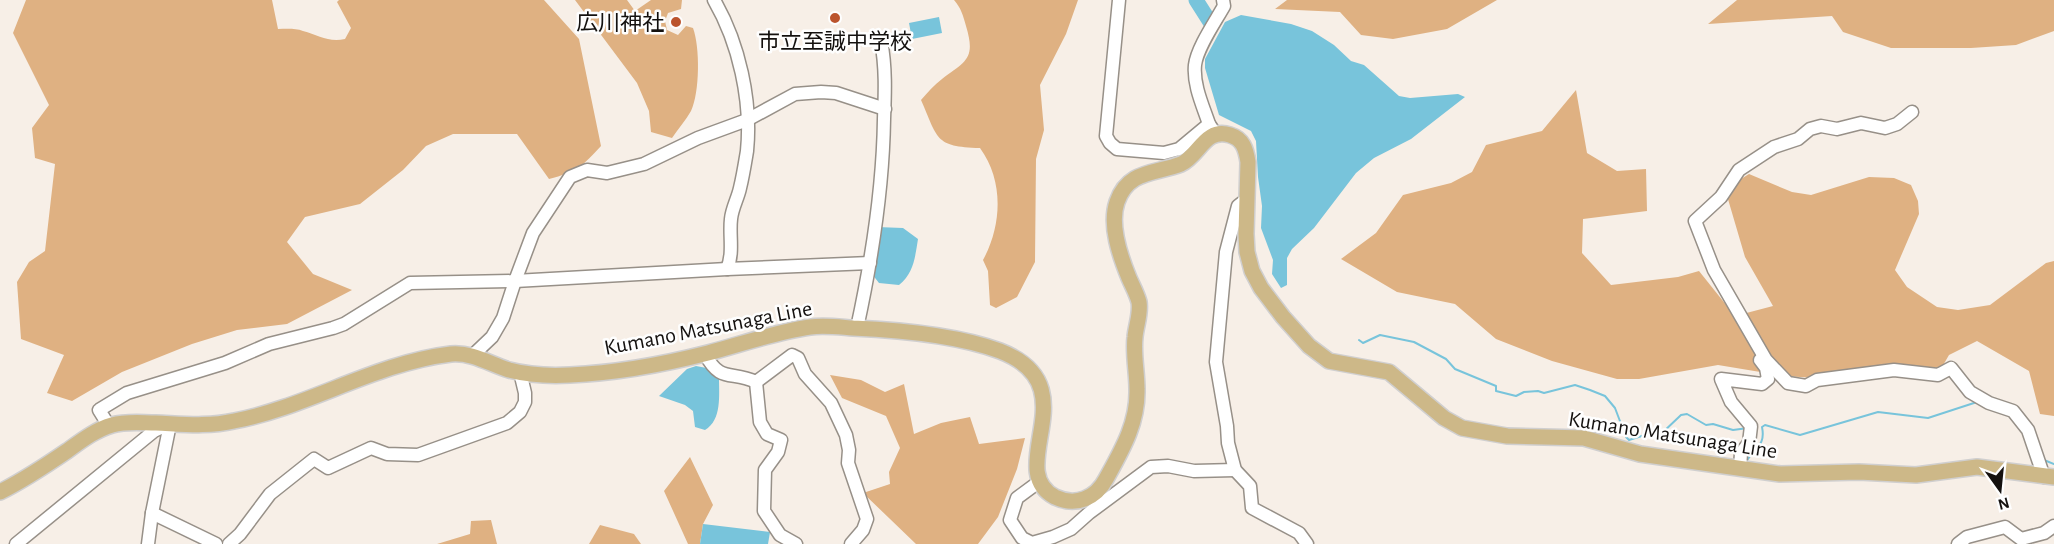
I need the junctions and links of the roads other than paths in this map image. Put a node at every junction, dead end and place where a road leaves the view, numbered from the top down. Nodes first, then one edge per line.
1 (714, 0) edge
2 (1119, 0) edge
3 (1223, 0) edge
4 (881, 41) dead end
5 (885, 109) junction
6 (1912, 112) dead end
7 (747, 120) junction
8 (1212, 129) junction
9 (1247, 200) junction
10 (870, 263) junction
11 (727, 269) junction
12 (514, 281) junction
13 (857, 328) junction
14 (1760, 350) junction
15 (705, 354) junction
16 (472, 356) junction
17 (520, 372) junction
18 (756, 382) junction
19 (170, 424) junction
20 (109, 426) junction
21 (1740, 468) junction
22 (1235, 470) junction
23 (2049, 477) edge
24 (1040, 481) junction
25 (0, 492) edge
26 (1085, 507) junction
27 (152, 513) junction
28 (2054, 526) edge
29 (16, 544) edge
30 (148, 544) edge
31 (216, 544) edge
32 (229, 544) edge
33 (796, 544) edge
34 (851, 544) edge
35 (1307, 544) edge
36 (1958, 544) edge

1 - 7 street
2 - 8 street
3 - 8 street
4 - 5 street
5 - 7 street
5 - 10 street
6 - 14 street
7 - 11 street
7 - 12 street
8 - 9 main road, Kumano Matsunaga Line
8 - 26 main road
9 - 21 main road, Kumano Matsunaga Line
9 - 22 street
10 - 11 street
10 - 13 street
11 - 12 street
12 - 16 street
12 - 20 street
13 - 15 main road, Kumano Matsunaga Line
13 - 24 main road, Kumano Matsunaga Line
14 - 21 street
14 - 23 street
15 - 17 main road, Kumano Matsunaga Line
15 - 18 street
16 - 17 main road, Kumano Matsunaga Line
16 - 19 main road, Kumano Matsunaga Line
17 - 32 street
18 - 33 street
18 - 34 street
19 - 20 main road, Kumano Matsunaga Line
19 - 27 street
19 - 29 street
20 - 25 main road, Kumano Matsunaga Line
21 - 23 main road, Kumano Matsunaga Line
22 - 26 street
22 - 35 street
24 - 26 main road
24 - 26 street
27 - 30 street
27 - 31 street
28 - 36 street

